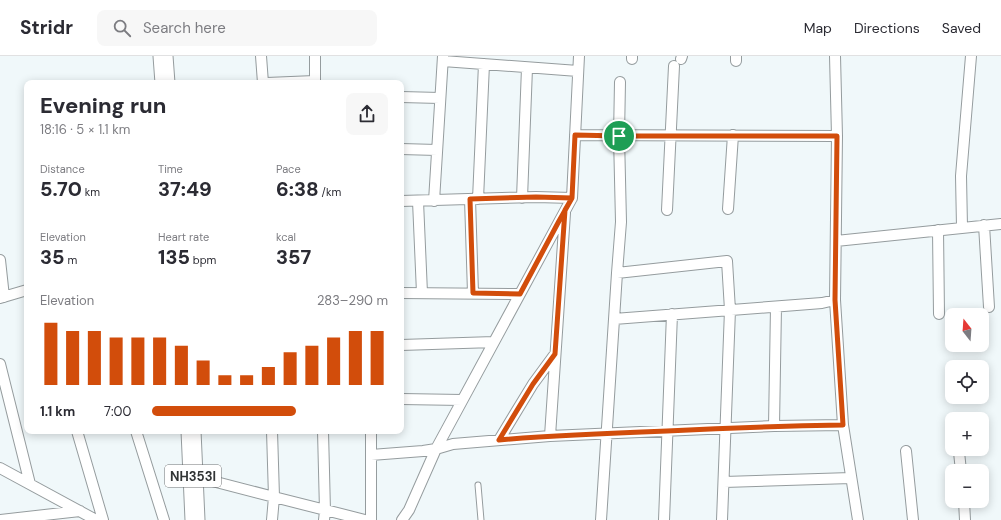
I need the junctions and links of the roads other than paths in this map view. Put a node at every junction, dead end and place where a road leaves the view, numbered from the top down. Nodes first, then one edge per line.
1 (163, 56) edge
2 (176, 56) edge
3 (261, 56) edge
4 (315, 56) edge
5 (579, 56) edge
6 (835, 56) edge
7 (971, 56) edge
8 (443, 59) edge
9 (679, 60) edge
10 (484, 64) junction
11 (527, 68) junction
12 (578, 71) junction
13 (165, 80) edge
14 (178, 80) edge
15 (263, 80) edge
16 (315, 80) edge
17 (620, 82) dead end
18 (404, 97) edge
19 (440, 98) junction
20 (575, 135) junction
21 (733, 135) junction
22 (619, 136) junction
23 (670, 136) junction
24 (837, 136) junction
25 (404, 149) edge
26 (437, 150) junction
27 (522, 198) junction
28 (572, 198) junction
29 (474, 199) junction
30 (404, 201) edge
31 (418, 201) junction
32 (434, 201) junction
33 (728, 209) dead end
34 (565, 210) junction
35 (667, 210) dead end
36 (1001, 224) edge
37 (984, 225) junction
38 (962, 227) junction
39 (938, 230) junction
40 (836, 241) junction
41 (0, 260) edge
42 (617, 273) junction
43 (24, 291) edge
44 (404, 293) edge
45 (422, 293) junction
46 (473, 293) junction
47 (520, 294) junction
48 (2, 297) edge
49 (835, 300) junction
50 (776, 306) junction
51 (989, 307) dead end
52 (730, 310) junction
53 (672, 314) junction
54 (939, 314) dead end
55 (614, 319) junction
56 (494, 342) junction
57 (404, 345) edge
58 (555, 354) junction
59 (0, 364) edge
60 (404, 399) edge
61 (462, 400) junction
62 (843, 425) junction
63 (774, 426) junction
64 (726, 428) junction
65 (668, 431) junction
66 (608, 433) junction
67 (78, 434) edge
68 (137, 434) edge
69 (179, 434) edge
70 (191, 434) edge
71 (272, 434) edge
72 (324, 434) edge
73 (371, 434) edge
74 (550, 436) junction
75 (499, 440) junction
76 (436, 449) junction
77 (906, 451) dead end
78 (371, 455) junction
79 (0, 468) edge
80 (193, 476) junction
81 (851, 478) junction
82 (724, 482) junction
83 (30, 484) junction
84 (478, 485) dead end
85 (274, 497) junction
86 (965, 508) edge
87 (80, 511) junction
88 (324, 515) edge
89 (0, 520) edge
90 (96, 520) edge
91 (102, 520) edge
92 (164, 520) edge
93 (183, 520) edge
94 (195, 520) edge
95 (272, 520) edge
96 (365, 520) edge
97 (371, 520) edge
98 (402, 520) edge
99 (481, 520) edge
100 (601, 520) edge
101 (664, 520) edge
102 (722, 520) edge
103 (858, 520) edge
104 (913, 520) edge
105 (966, 520) edge

1 - 13 highway
2 - 14 highway
3 - 15 street
4 - 16 street
5 - 12 street
6 - 24 street
7 - 38 street
8 - 10 street
8 - 19 street
9 - 23 street
10 - 11 street
10 - 29 street
11 - 12 street
11 - 27 street
12 - 20 street
17 - 22 street
18 - 19 street
19 - 26 street
20 - 22 street
20 - 28 street
21 - 23 street
21 - 24 street
21 - 33 street
22 - 23 street
22 - 42 street
23 - 35 street
24 - 40 street
25 - 26 street
26 - 32 street
27 - 28 street
27 - 29 street
28 - 34 street
29 - 32 street
29 - 46 street
30 - 31 street
31 - 32 street
31 - 45 street
34 - 47 street
34 - 58 street
36 - 37 street
37 - 38 street
37 - 51 street
38 - 39 street
39 - 40 street
39 - 54 street
40 - 49 street
41 - 48 street
42 - 52 street
42 - 55 street
43 - 48 street
44 - 45 street
45 - 46 street
46 - 47 street
47 - 56 street
49 - 50 street
49 - 62 street
50 - 52 street
50 - 63 street
52 - 53 street
52 - 64 street
53 - 55 street
53 - 65 street
55 - 66 street
56 - 57 street
56 - 61 street
58 - 74 street
58 - 75 street
59 - 83 street
60 - 61 street
61 - 76 street
62 - 63 street
62 - 81 street
63 - 64 street
64 - 65 street
64 - 82 street
65 - 66 street
65 - 101 street
66 - 74 street
66 - 100 street
67 - 91 street
68 - 92 street
69 - 93 highway, NH353I
70 - 80 highway, NH353I
71 - 85 street
72 - 88 street
73 - 78 street
74 - 75 street
75 - 76 street
76 - 78 street
76 - 98 street
77 - 104 street
78 - 97 street
79 - 83 street
80 - 85 street
80 - 94 highway, NH353I
81 - 82 street
81 - 103 street
82 - 102 street
83 - 87 street
84 - 99 lane
85 - 88 street
85 - 95 street
86 - 105 street
87 - 89 street
87 - 90 street
88 - 96 street

